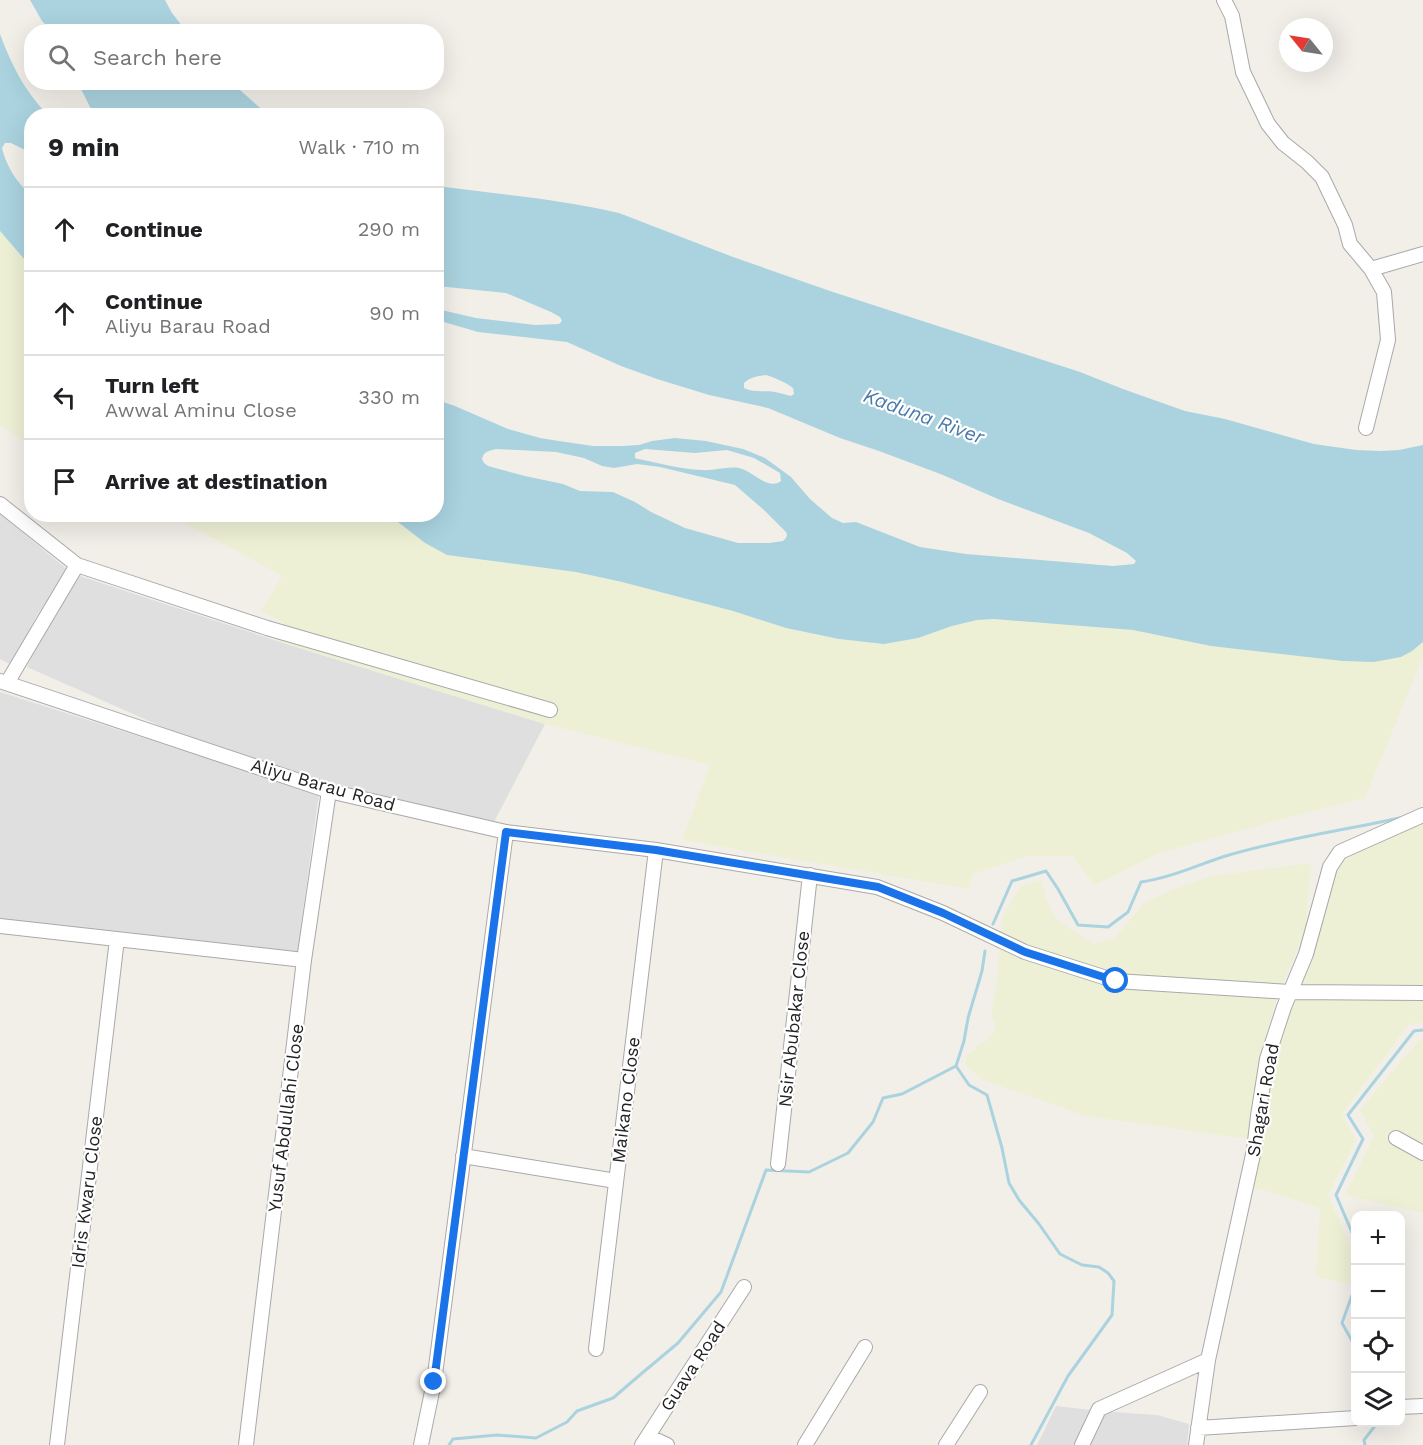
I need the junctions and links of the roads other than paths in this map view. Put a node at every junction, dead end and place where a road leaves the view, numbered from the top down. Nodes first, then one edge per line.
1 (1224, 0) edge
2 (1423, 254) edge
3 (1371, 269) junction
4 (1366, 428) dead end
5 (0, 504) edge
6 (77, 565) junction
7 (4, 682) edge
8 (550, 710) dead end
9 (329, 791) junction
10 (1423, 815) edge
11 (506, 832) junction
12 (656, 850) junction
13 (810, 875) junction
14 (0, 926) edge
15 (117, 939) junction
16 (304, 960) junction
17 (1290, 992) junction
18 (1423, 993) edge
19 (1396, 1138) dead end
20 (1423, 1153) edge
21 (463, 1156) junction
22 (778, 1164) dead end
23 (616, 1182) junction
24 (744, 1287) dead end
25 (865, 1347) dead end
26 (596, 1349) dead end
27 (1208, 1360) junction
28 (980, 1392) dead end
29 (1423, 1406) edge
30 (1405, 1407) edge
31 (1351, 1418) edge
32 (1198, 1428) junction
33 (645, 1440) edge
34 (57, 1445) edge
35 (246, 1445) edge
36 (421, 1445) edge
37 (667, 1445) edge
38 (805, 1445) edge
39 (946, 1445) edge
40 (1082, 1445) edge
41 (1196, 1445) edge

1 - 3 street
2 - 3 street
3 - 4 street
5 - 6 street
6 - 7 street
6 - 8 street
7 - 9 street, Aliyu Barau Road
9 - 11 street, Aliyu Barau Road
9 - 16 street, Yusuf Abdullahi Close
10 - 17 street, Shagari Road
11 - 12 street, Aliyu Barau Road
11 - 21 street
12 - 13 street, Aliyu Barau Road
12 - 23 street, Maikano Close
13 - 17 street, Aliyu Barau Road
13 - 22 street, Nsir Abubakar Close
14 - 15 street
15 - 16 street
15 - 34 street, Idris Kwaru Close
16 - 35 street, Yusuf Abdullahi Close
17 - 18 street, Aliyu Barau Road
17 - 27 street, Shagari Road
19 - 20 street
21 - 23 street
21 - 36 street
23 - 26 street, Maikano Close
24 - 33 street, Guava Road
25 - 38 street
27 - 32 street, Shagari Road
27 - 40 street
28 - 39 street
29 - 30 street
31 - 32 street
32 - 41 street, Shagari Road
33 - 37 street

